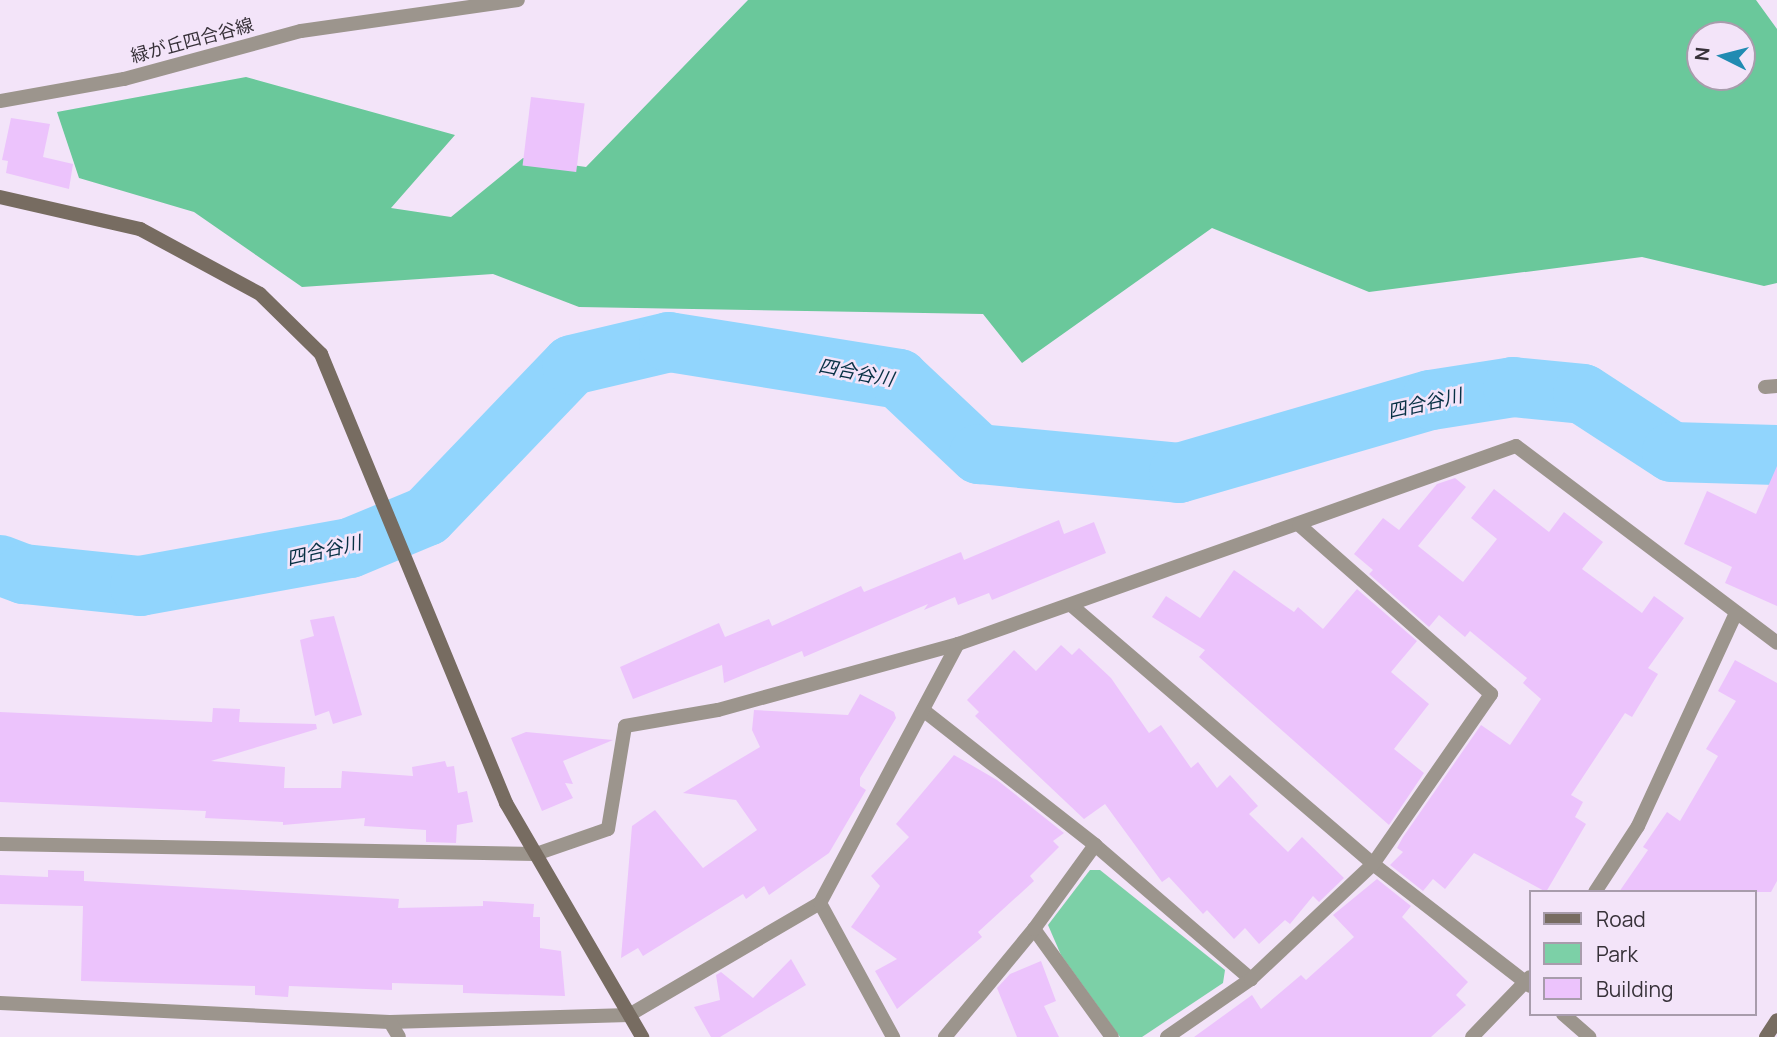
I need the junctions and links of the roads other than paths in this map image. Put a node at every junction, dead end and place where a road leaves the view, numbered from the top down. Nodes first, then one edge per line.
1 (519, 0) edge
2 (0, 101) edge
3 (0, 197) edge
4 (1299, 525) junction
5 (1070, 605) junction
6 (1736, 613) junction
7 (1777, 643) edge
8 (958, 644) junction
9 (923, 709) junction
10 (0, 844) edge
11 (1095, 845) junction
12 (536, 854) junction
13 (1373, 864) junction
14 (1596, 890) edge
15 (820, 903) junction
16 (1034, 929) junction
17 (1251, 979) junction
18 (1528, 981) edge
19 (1528, 983) edge
20 (0, 1003) edge
21 (629, 1015) junction
22 (1565, 1016) edge
23 (1777, 1020) edge
24 (390, 1022) junction
25 (399, 1037) edge
26 (642, 1037) edge
27 (894, 1037) edge
28 (945, 1037) edge
29 (1112, 1037) edge
30 (1167, 1037) edge
31 (1472, 1037) edge
32 (1589, 1037) edge
33 (1766, 1037) edge

1 - 2 street, 緑が丘四合谷線
3 - 12 street
4 - 5 street
4 - 6 street
4 - 13 street
5 - 8 street
5 - 13 street
6 - 7 street
6 - 14 street
8 - 9 street
8 - 12 street
9 - 11 street
9 - 15 street
10 - 12 street
11 - 16 street
11 - 17 street
12 - 21 street
13 - 17 street
13 - 18 street
15 - 21 street
15 - 27 street
16 - 28 street
16 - 29 street
17 - 30 street
19 - 31 street
20 - 24 street
21 - 24 street
21 - 26 street
22 - 32 street
23 - 33 street
24 - 25 street

